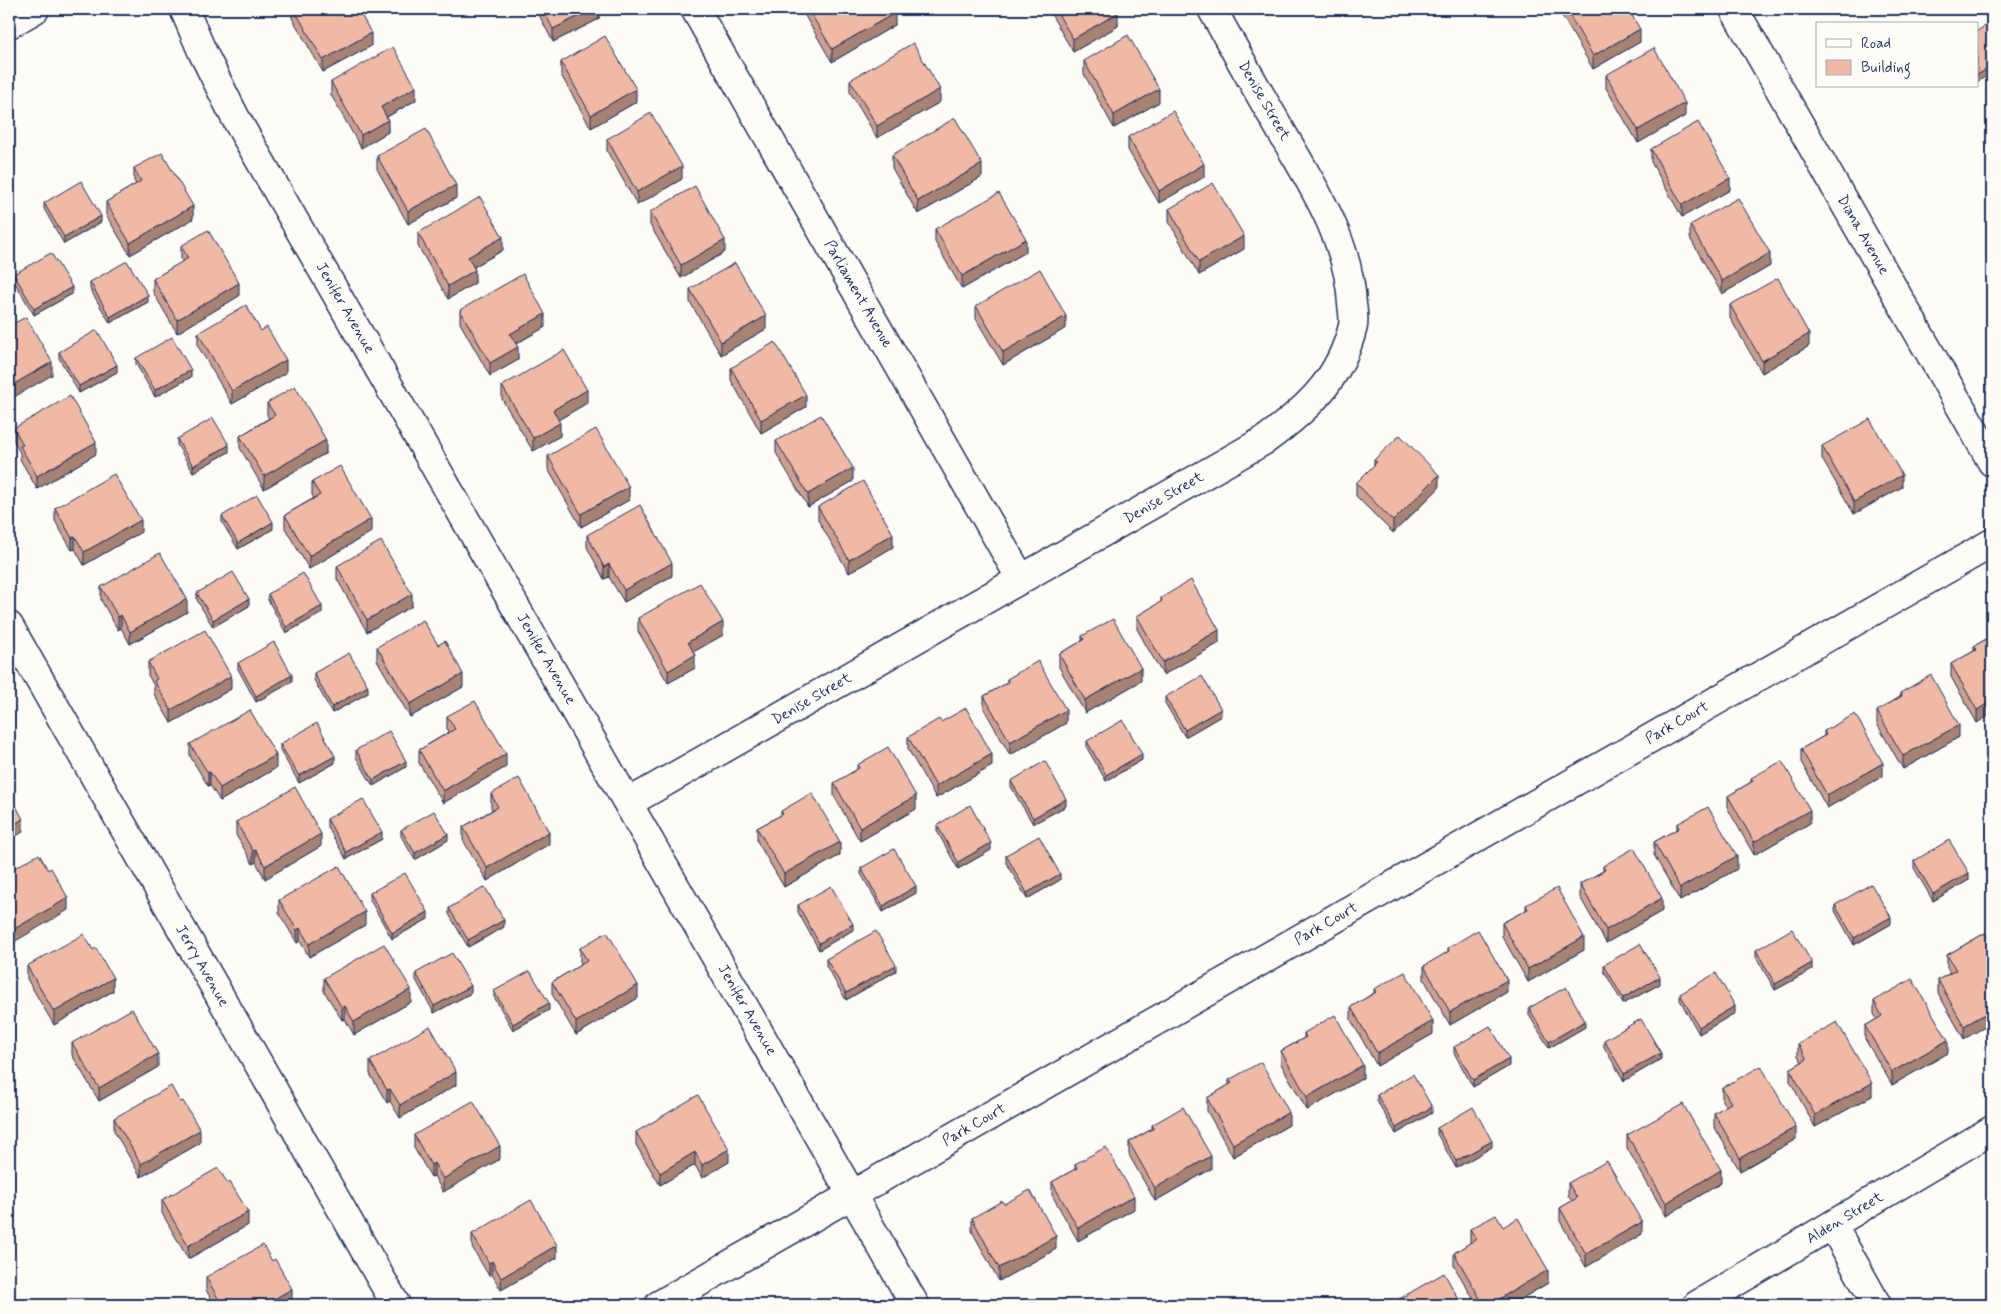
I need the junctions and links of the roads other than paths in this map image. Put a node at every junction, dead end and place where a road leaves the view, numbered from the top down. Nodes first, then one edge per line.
1 (35, 9) edge
2 (184, 9) edge
3 (695, 9) edge
4 (1212, 9) edge
5 (1734, 9) edge
6 (9, 24) edge
7 (1992, 462) edge
8 (1992, 543) edge
9 (1021, 579) junction
10 (9, 626) edge
11 (628, 803) junction
12 (1992, 1130) edge
13 (853, 1194) junction
14 (1833, 1226) junction
15 (396, 1305) edge
16 (659, 1305) edge
17 (915, 1305) edge
18 (1697, 1305) edge
19 (1877, 1305) edge

1 - 6 street
2 - 11 street, Jenifer Avenue
3 - 9 street, Parliament Avenue
4 - 9 street, Denise Street
5 - 7 street, Diana Avenue
8 - 13 street, Park Court
9 - 11 street, Denise Street
10 - 15 street, Jerry Avenue
11 - 13 street, Jenifer Avenue
12 - 14 street, Alden Street
13 - 16 street, Park Court
13 - 17 street, Jenifer Avenue
14 - 18 street, Alden Street
14 - 19 street

